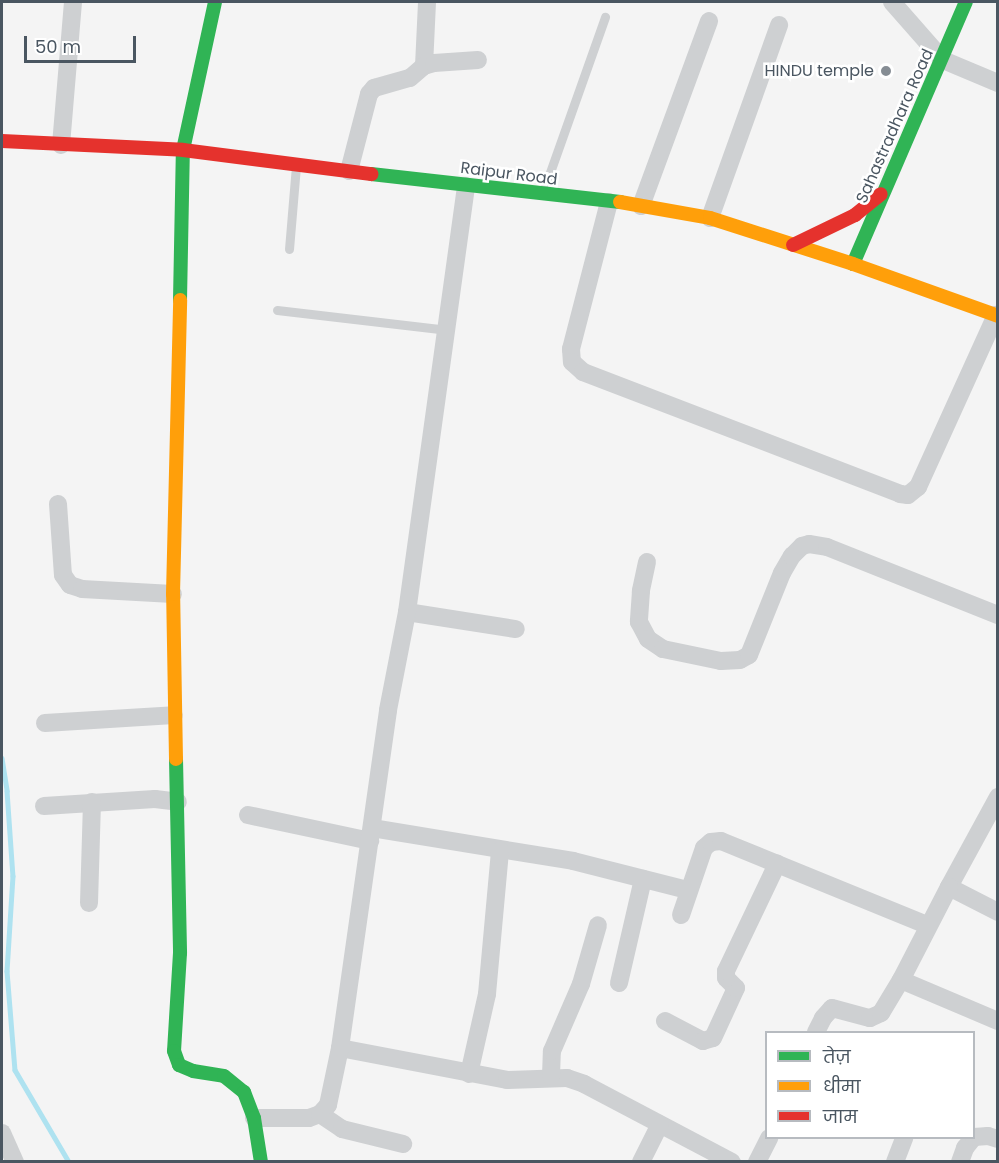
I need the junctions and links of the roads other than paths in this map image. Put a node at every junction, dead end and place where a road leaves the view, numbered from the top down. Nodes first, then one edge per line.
1 (73, 2) edge
2 (215, 2) edge
3 (427, 2) edge
4 (892, 2) edge
5 (966, 2) edge
6 (606, 17) dead end
7 (710, 21) dead end
8 (779, 25) dead end
9 (478, 60) dead end
10 (943, 60) junction
11 (424, 66) junction
12 (998, 83) edge
13 (2, 141) edge
14 (61, 145) junction
15 (183, 150) junction
16 (296, 165) junction
17 (349, 171) junction
18 (466, 186) junction
19 (884, 190) junction
20 (542, 194) junction
21 (609, 202) junction
22 (641, 206) junction
23 (710, 218) junction
24 (794, 245) junction
25 (289, 249) dead end
26 (853, 264) junction
27 (278, 310) dead end
28 (997, 315) edge
29 (446, 330) junction
30 (58, 504) dead end
31 (647, 562) dead end
32 (173, 594) junction
33 (407, 612) junction
34 (998, 615) edge
35 (516, 630) dead end
36 (174, 715) junction
37 (45, 723) dead end
38 (998, 797) edge
39 (92, 802) junction
40 (178, 802) junction
41 (44, 806) dead end
42 (248, 815) dead end
43 (371, 834) junction
44 (500, 851) junction
45 (777, 864) junction
46 (643, 879) junction
47 (949, 888) junction
48 (688, 890) junction
49 (89, 903) dead end
50 (998, 912) edge
51 (681, 915) dead end
52 (598, 925) dead end
53 (927, 925) junction
54 (901, 980) junction
55 (619, 983) dead end
56 (665, 1021) dead end
57 (998, 1021) edge
58 (816, 1031) edge
59 (340, 1048) junction
60 (469, 1074) junction
61 (551, 1076) junction
62 (320, 1114) junction
63 (254, 1118) junction
64 (660, 1124) junction
65 (2, 1132) edge
66 (975, 1137) edge
67 (768, 1139) edge
68 (903, 1139) edge
69 (972, 1139) edge
70 (998, 1139) edge
71 (403, 1144) dead end
72 (15, 1161) edge
73 (261, 1161) edge
74 (641, 1161) edge
75 (732, 1161) edge
76 (757, 1161) edge
77 (895, 1161) edge
78 (960, 1161) edge

1 - 14 street
2 - 15 main road
3 - 11 street
4 - 10 street
5 - 10 main road, Sahastradhara Road
6 - 20 lane
7 - 22 street
8 - 23 street
9 - 11 street
10 - 12 street
10 - 19 main road, Sahastradhara Road
11 - 17 street
13 - 14 main road, Raipur Road
14 - 15 main road, Raipur Road
15 - 16 main road, Raipur Road
15 - 32 main road
16 - 17 main road, Raipur Road
16 - 25 lane
17 - 18 main road, Raipur Road
18 - 20 main road, Raipur Road
18 - 29 street
19 - 24 main road
19 - 26 main road, Sahastradhara Road
20 - 21 main road, Raipur Road
21 - 22 main road, Raipur Road
21 - 28 street
22 - 23 main road, Raipur Road
23 - 24 main road, Raipur Road
24 - 26 main road, Raipur Road
26 - 28 main road, Raipur Road
27 - 29 lane
29 - 33 street
30 - 32 street
31 - 34 street
32 - 36 main road
33 - 35 street
33 - 43 street
36 - 37 street
36 - 40 main road
38 - 47 street
39 - 40 street
39 - 41 street
39 - 49 street
40 - 63 main road
42 - 43 street
43 - 44 street
43 - 59 street
44 - 46 street
44 - 60 street
45 - 48 street
45 - 53 street
45 - 56 street
46 - 48 street
46 - 55 street
47 - 50 street
47 - 53 street
48 - 51 street
52 - 61 street
53 - 54 street
54 - 57 street
54 - 58 street
59 - 60 street
59 - 62 street
60 - 61 street
61 - 64 street
62 - 63 street
62 - 71 street
63 - 73 main road
64 - 74 street
64 - 75 street
65 - 72 street
66 - 70 street
67 - 76 street
68 - 77 street
69 - 78 street

